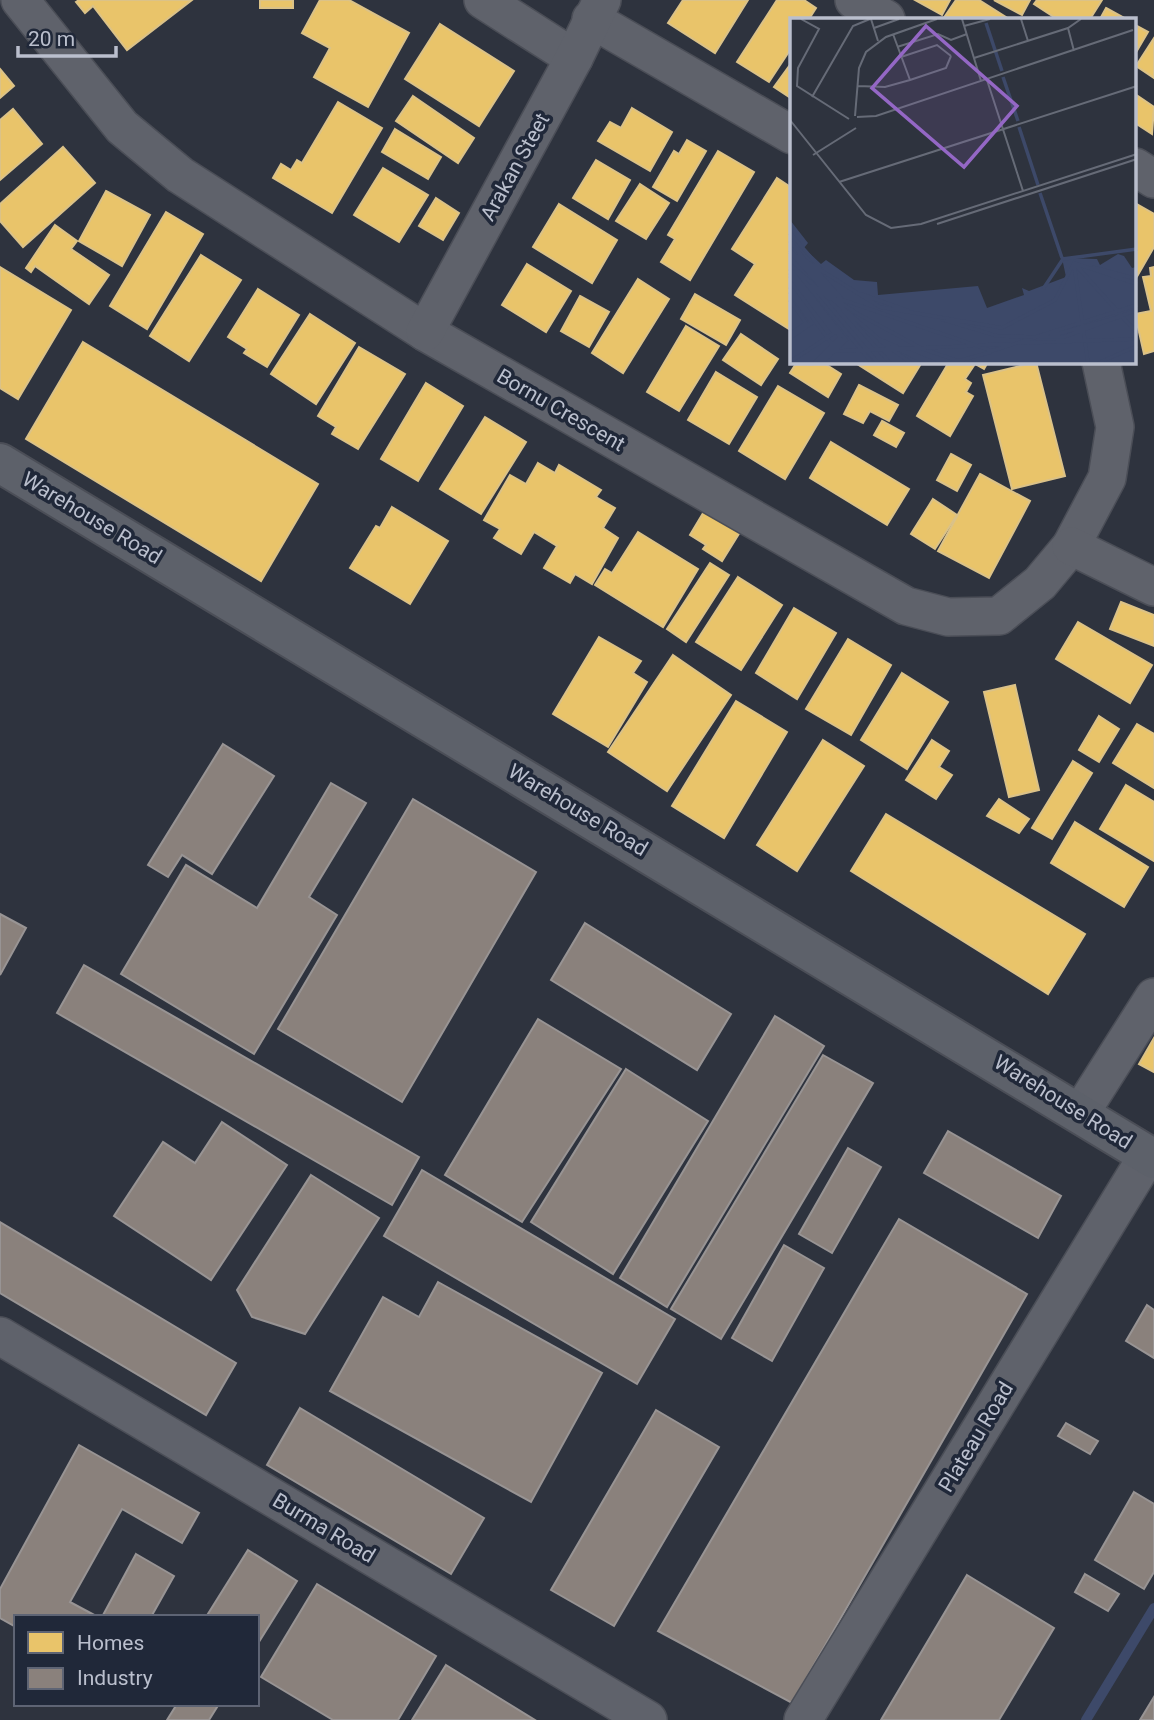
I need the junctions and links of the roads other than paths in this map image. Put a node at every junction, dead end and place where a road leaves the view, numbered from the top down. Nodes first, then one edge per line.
1 (20, 0) edge
2 (483, 0) edge
3 (854, 0) edge
4 (596, 10) edge
5 (884, 18) edge
6 (574, 58) junction
7 (790, 134) edge
8 (1136, 168) edge
9 (1154, 178) edge
10 (425, 332) junction
11 (1101, 364) edge
12 (0, 463) edge
13 (1071, 546) junction
14 (1154, 587) edge
15 (1154, 998) edge
16 (1081, 1112) junction
17 (1151, 1157) edge
18 (0, 1336) edge
19 (648, 1720) edge
20 (803, 1720) edge

1 - 10 street, Bornu Crescent
2 - 6 street
3 - 5 street
4 - 6 street, Arakan Steet
4 - 7 street
6 - 10 street, Arakan Steet
8 - 9 street
10 - 13 street, Bornu Crescent
11 - 13 street, Bornu Crescent
12 - 16 main road, Warehouse Road
13 - 14 street
15 - 16 street
16 - 17 main road, Warehouse Road
17 - 20 street, Plateau Road
18 - 19 street, Burma Road

